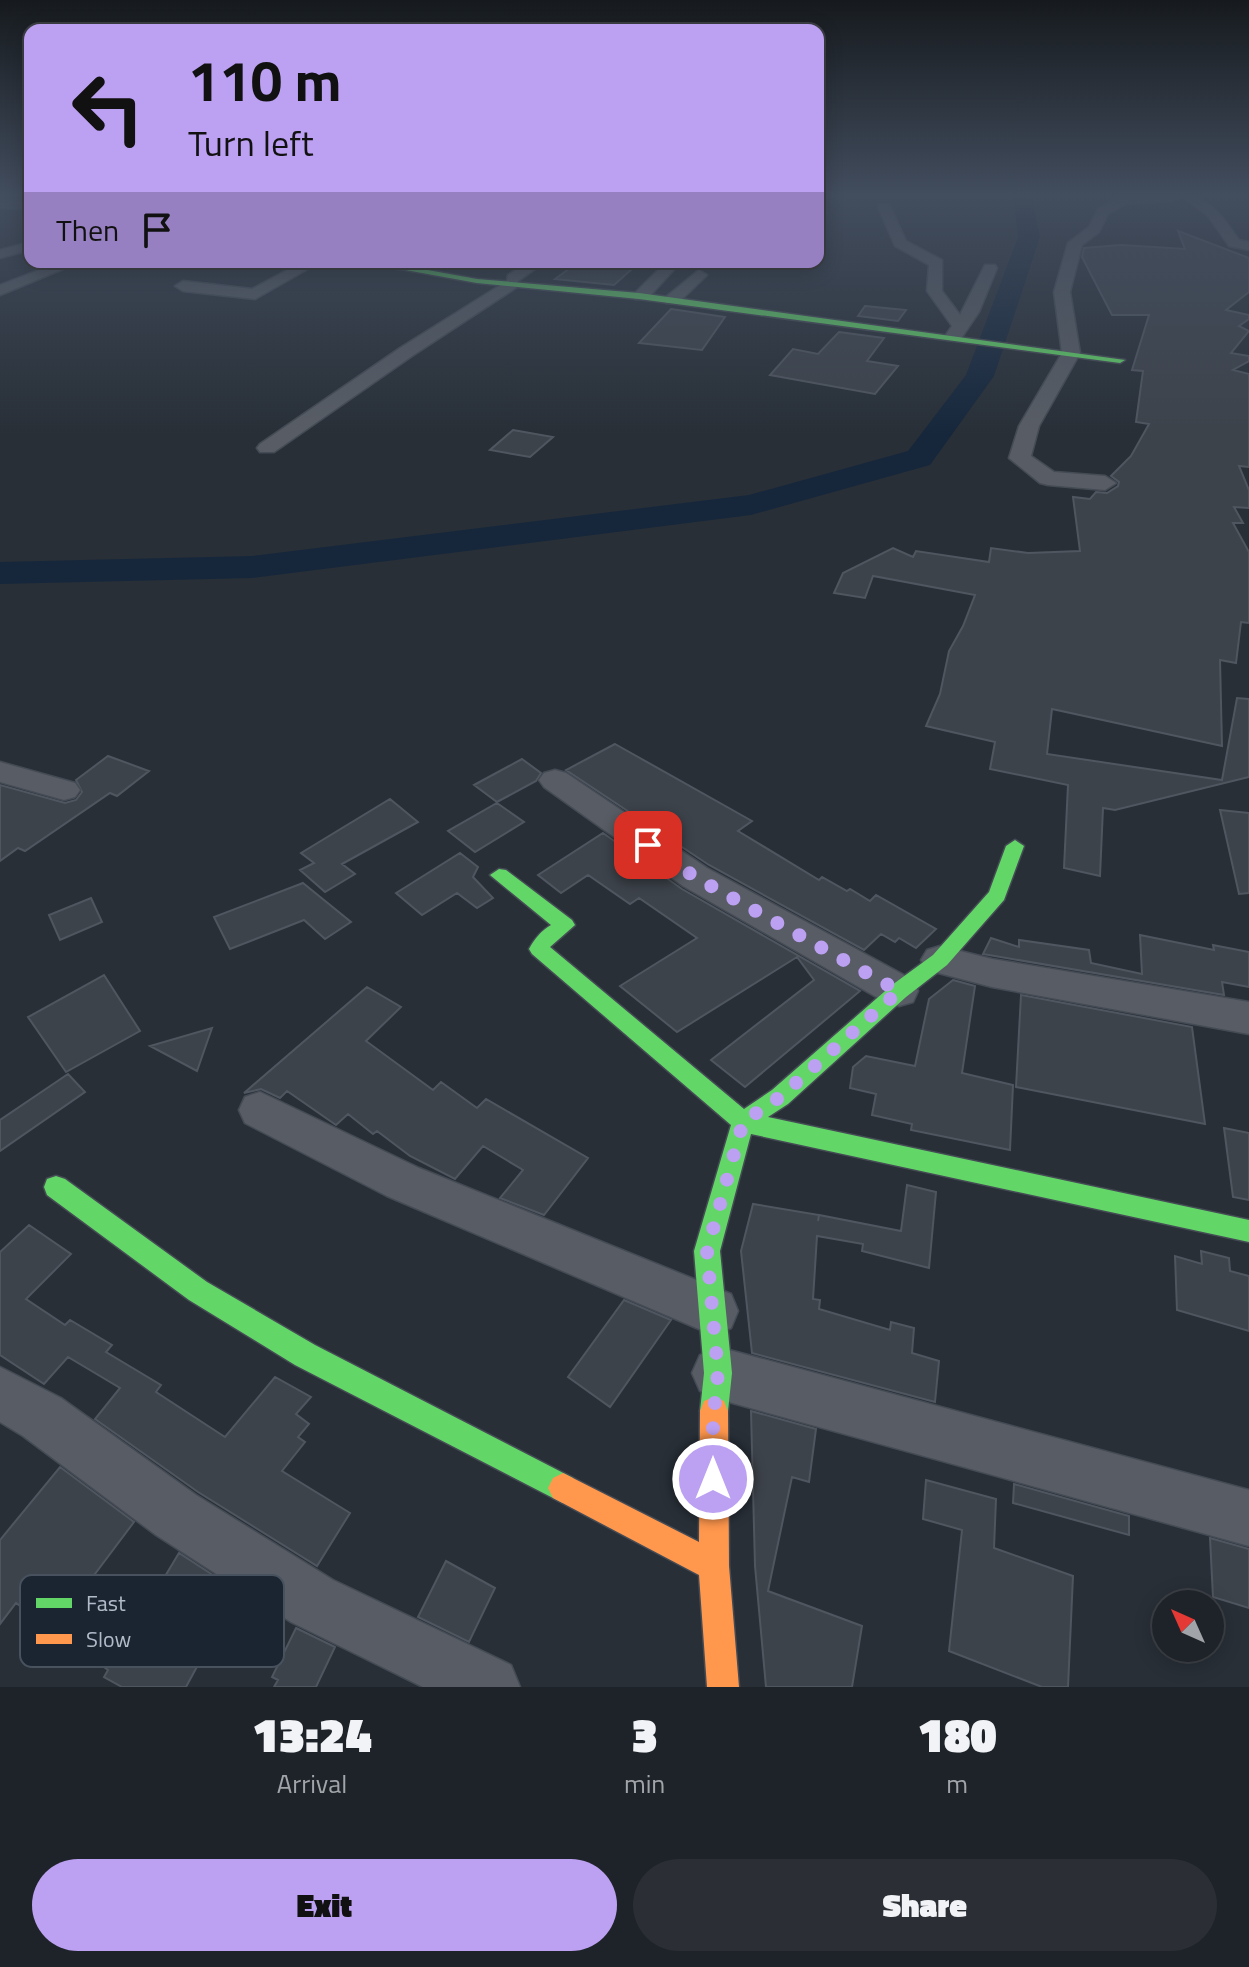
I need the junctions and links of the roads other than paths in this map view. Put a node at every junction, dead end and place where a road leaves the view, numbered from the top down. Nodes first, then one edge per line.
1 (37, 276) edge
2 (289, 276) edge
3 (480, 276) edge
4 (519, 276) edge
5 (661, 276) edge
6 (698, 276) edge
7 (935, 276) edge
8 (985, 276) edge
9 (1066, 276) edge
10 (512, 281) junction
11 (183, 286) dead end
12 (0, 290) edge
13 (641, 296) junction
14 (672, 300) junction
15 (951, 332) junction
16 (1071, 353) junction
17 (1120, 360) dead end
18 (267, 448) dead end
19 (1105, 483) dead end
20 (0, 772) edge
21 (555, 780) dead end
22 (64, 790) dead end
23 (1015, 846) dead end
24 (499, 875) dead end
25 (940, 960) junction
26 (899, 991) junction
27 (1249, 1018) edge
28 (260, 1110) dead end
29 (743, 1122) junction
30 (56, 1187) dead end
31 (1249, 1231) edge
32 (713, 1311) junction
33 (718, 1373) junction
34 (0, 1393) edge
35 (1249, 1518) edge
36 (714, 1566) junction
37 (271, 1575) edge
38 (284, 1583) edge
39 (489, 1687) edge
40 (723, 1687) edge

1 - 12 street
2 - 11 street
3 - 10 street
4 - 10 street
5 - 13 street
6 - 14 street
7 - 15 street
8 - 15 street
9 - 16 street
10 - 13 street
10 - 18 street
13 - 14 street
14 - 15 street
15 - 16 street
16 - 17 street
16 - 19 street
20 - 22 street
21 - 26 street
23 - 25 street
24 - 29 street
25 - 26 street
25 - 27 street
26 - 29 street
28 - 32 street
29 - 31 street
29 - 32 street
30 - 36 street
32 - 33 street
33 - 35 street
33 - 36 street
34 - 37 street
36 - 40 street
38 - 39 street

